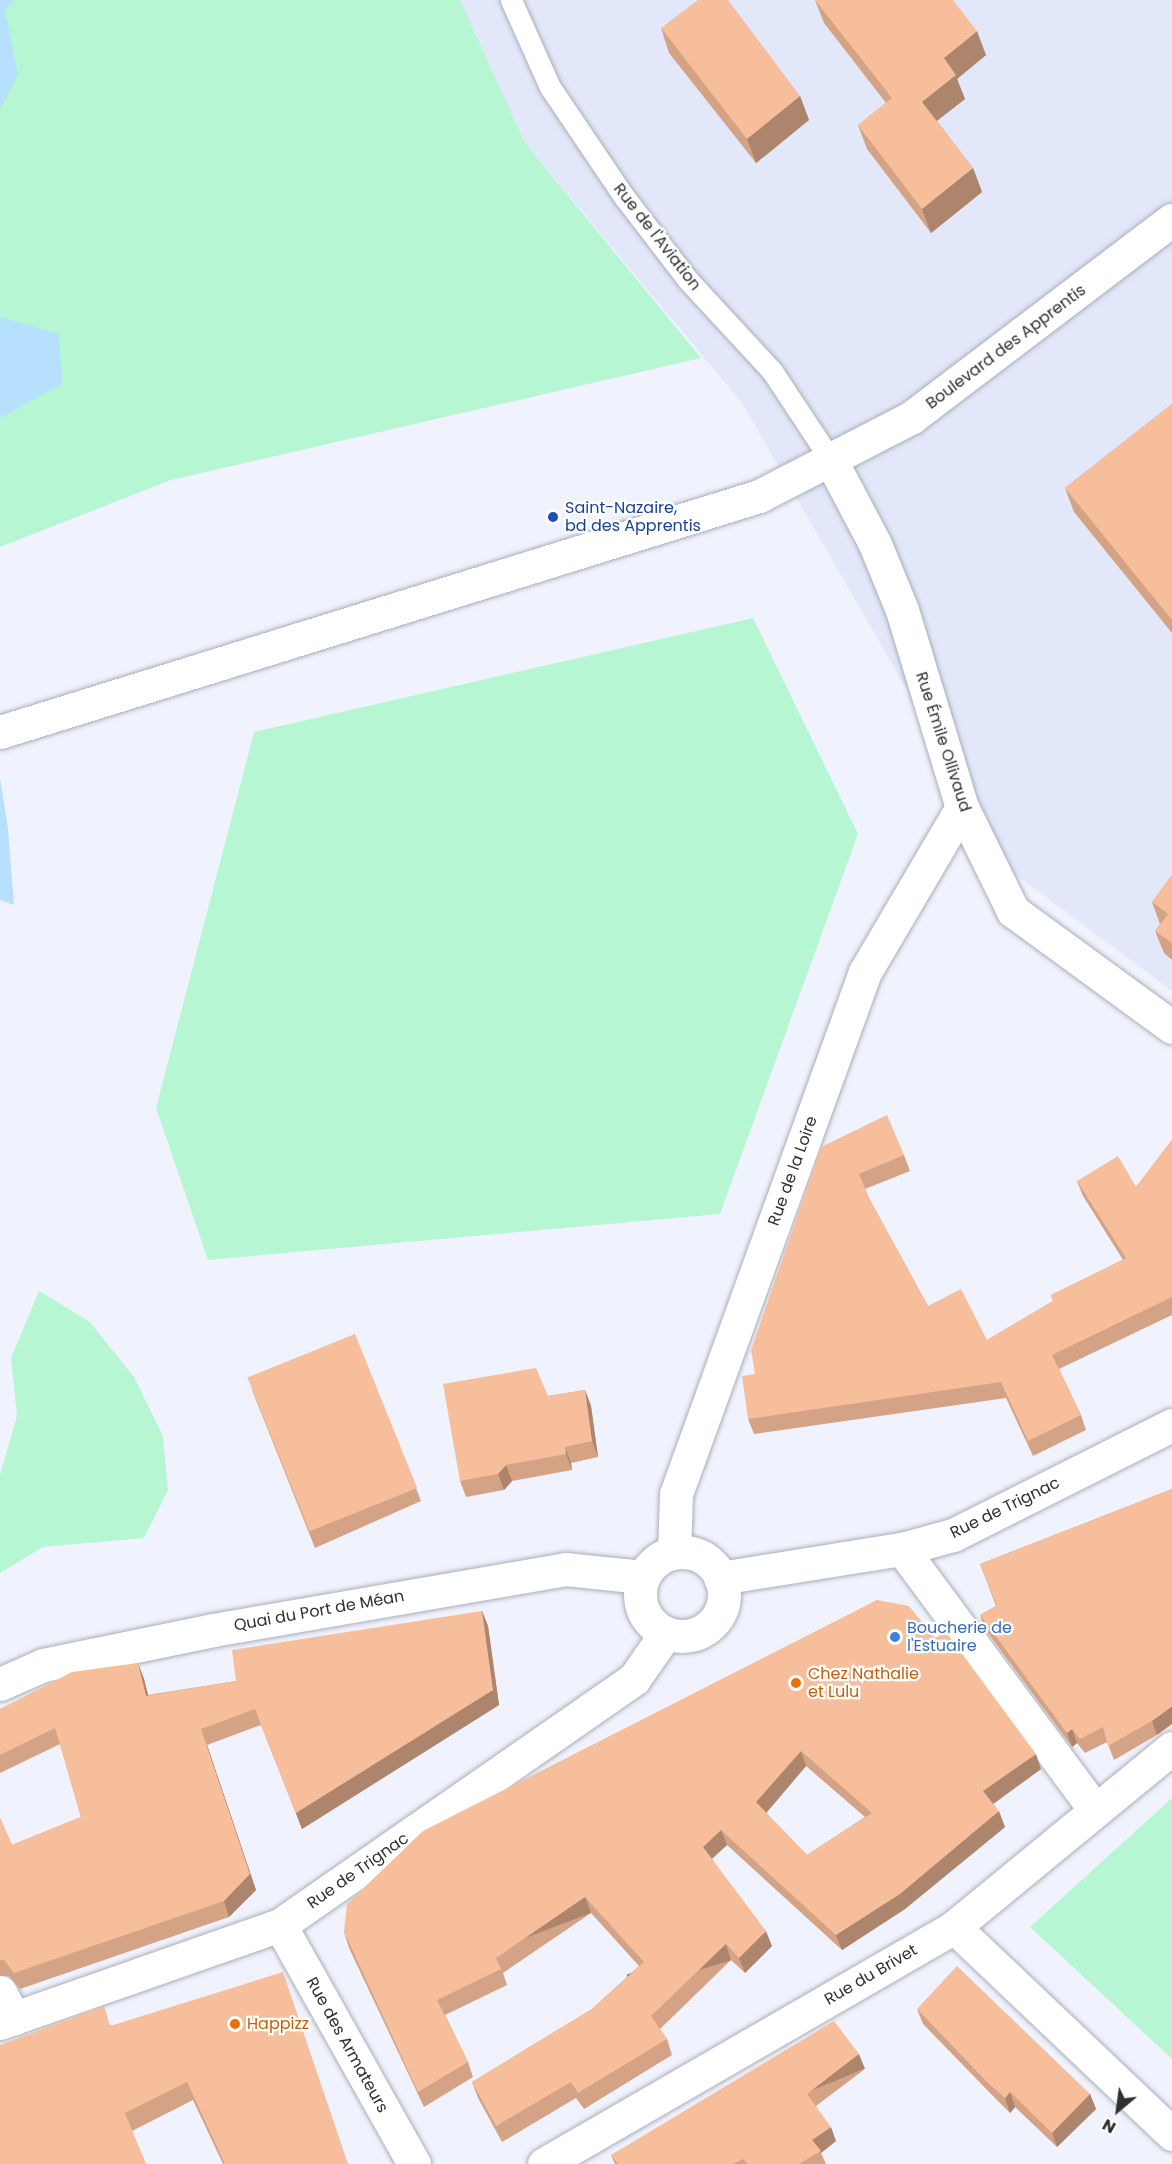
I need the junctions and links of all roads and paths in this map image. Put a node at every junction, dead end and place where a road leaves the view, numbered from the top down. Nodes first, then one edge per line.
1 (511, 0) edge
2 (1172, 220) edge
3 (829, 457) junction
4 (0, 732) edge
5 (962, 807) junction
6 (1172, 1027) edge
7 (1172, 1425) edge
8 (902, 1550) junction
9 (674, 1552) junction
10 (643, 1577) junction
11 (720, 1578) junction
12 (666, 1633) junction
13 (0, 1684) edge
14 (1172, 1748) edge
15 (1095, 1810) junction
16 (280, 1925) junction
17 (954, 1927) junction
18 (5, 2011) edge
19 (1172, 2134) edge
20 (414, 2164) edge
21 (544, 2164) edge

1 - 3 lane, Rue de l'Aviation
2 - 3 street, Boulevard des Apprentis
3 - 4 street, Boulevard des Apprentis
3 - 5 street, Rue Émile Ollivaud
5 - 6 street, Rue Émile Ollivaud
5 - 9 street, Rue de la Loire
7 - 8 street, Rue de Trignac
8 - 11 street, Rue de Trignac
8 - 15 street
9 - 10 street
9 - 11 street
10 - 12 street
10 - 13 street, Quai du Port de Méan
11 - 12 street
12 - 16 street, Rue de Trignac
14 - 15 street, Rue du Brivet
15 - 17 street, Rue du Brivet
16 - 18 street, Rue de Trignac
16 - 20 street, Rue des Armateurs
17 - 19 street
17 - 21 street, Rue du Brivet

